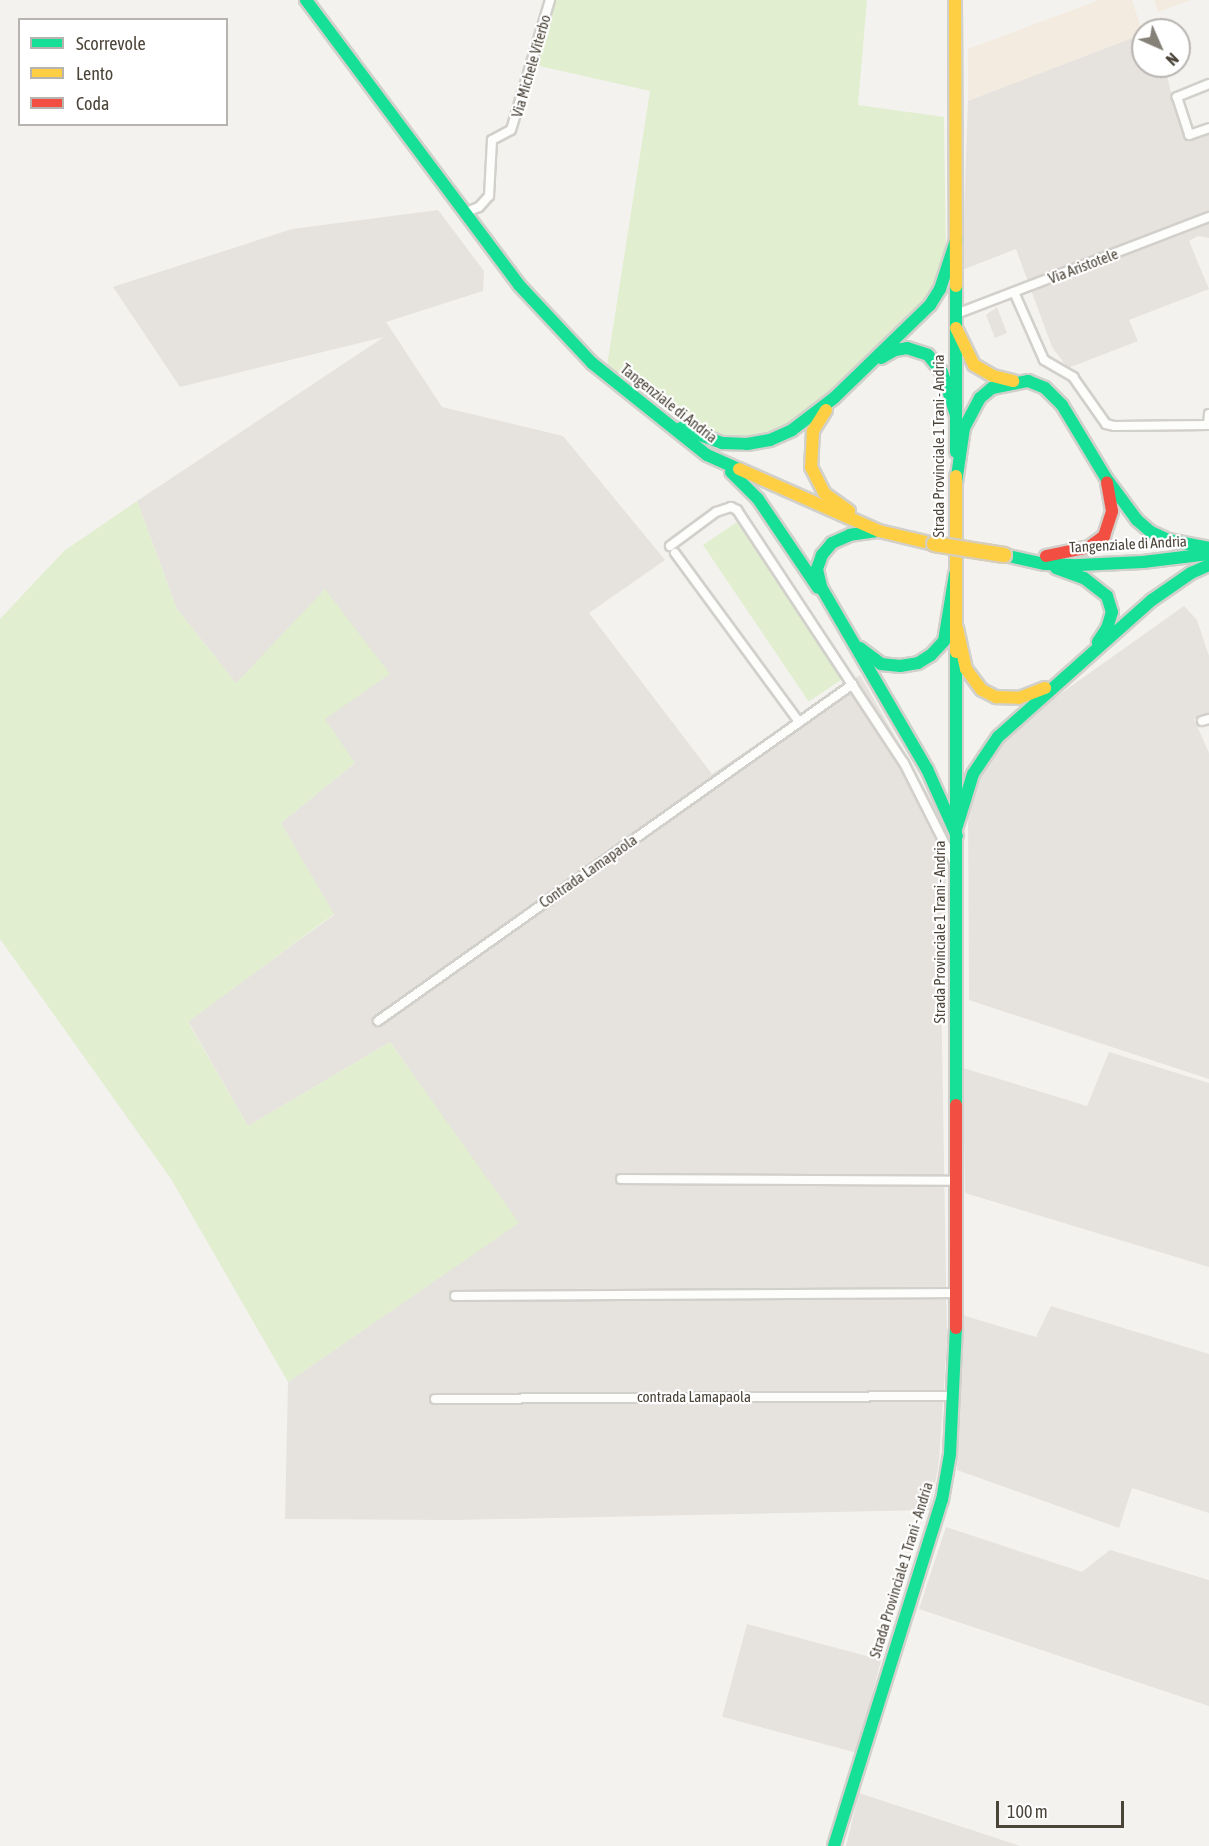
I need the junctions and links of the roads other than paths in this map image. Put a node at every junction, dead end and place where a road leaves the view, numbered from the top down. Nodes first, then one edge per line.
1 (306, 0) edge
2 (550, 0) edge
3 (955, 0) edge
4 (1209, 84) edge
5 (1209, 128) edge
6 (464, 213) junction
7 (1209, 218) edge
8 (956, 240) junction
9 (1014, 292) junction
10 (956, 321) junction
11 (871, 363) junction
12 (1015, 382) junction
13 (834, 398) junction
14 (649, 409) junction
15 (1209, 414) edge
16 (956, 415) junction
17 (716, 459) junction
18 (1106, 477) junction
19 (956, 483) junction
20 (879, 531) junction
21 (907, 540) junction
22 (1209, 548) edge
23 (1209, 554) edge
24 (1011, 557) junction
25 (1045, 564) junction
26 (1209, 565) edge
27 (955, 574) junction
28 (837, 616) junction
29 (957, 628) junction
30 (847, 633) junction
31 (1086, 658) junction
32 (1060, 681) junction
33 (853, 684) junction
34 (799, 722) junction
35 (957, 831) junction
36 (957, 867) junction
37 (378, 1021) dead end
38 (621, 1179) dead end
39 (956, 1181) junction
40 (956, 1293) junction
41 (455, 1296) dead end
42 (954, 1396) junction
43 (435, 1399) dead end
44 (834, 1846) edge

1 - 6 main road, Tangenziale di Andria
2 - 6 street, Via Michele Viterbo
3 - 8 main road, Strada Provinciale 1 Trani - Andria
4 - 5 street
6 - 14 main road, Tangenziale di Andria
7 - 9 street, Via Aristotele
8 - 10 main road, Strada Provinciale 1 Trani - Andria
8 - 11 main road
9 - 10 street, Via Aristotele
9 - 15 street
10 - 12 main road
10 - 16 main road, Strada Provinciale 1 Trani - Andria
11 - 13 main road
11 - 16 main road
12 - 18 main road
12 - 19 main road
13 - 14 main road
13 - 21 main road
14 - 17 main road, Tangenziale di Andria
16 - 19 main road, Strada Provinciale 1 Trani - Andria
17 - 20 main road, Tangenziale di Andria
17 - 28 main road
18 - 22 main road
18 - 24 main road
19 - 27 main road, Strada Provinciale 1 Trani - Andria
20 - 21 main road, Tangenziale di Andria
20 - 28 main road
21 - 24 main road, Tangenziale di Andria, bridge
23 - 25 main road, Tangenziale di Andria
24 - 25 main road, Tangenziale di Andria
25 - 31 main road
26 - 31 main road
27 - 29 main road, Strada Provinciale 1 Trani - Andria
27 - 30 main road
28 - 30 main road
29 - 32 main road
29 - 35 main road, Strada Provinciale 1 Trani - Andria
30 - 35 main road
31 - 32 main road
32 - 35 main road
33 - 34 street, Contrada Lamapaola
33 - 34 street
33 - 36 street
34 - 37 street, Contrada Lamapaola
35 - 36 main road, Strada Provinciale 1 Trani - Andria
36 - 39 main road, Strada Provinciale 1 Trani - Andria
38 - 39 street
39 - 40 main road, Strada Provinciale 1 Trani - Andria
40 - 41 street
40 - 42 main road, Strada Provinciale 1 Trani - Andria
42 - 43 street, contrada Lamapaola
42 - 44 main road, Strada Provinciale 1 Trani - Andria

